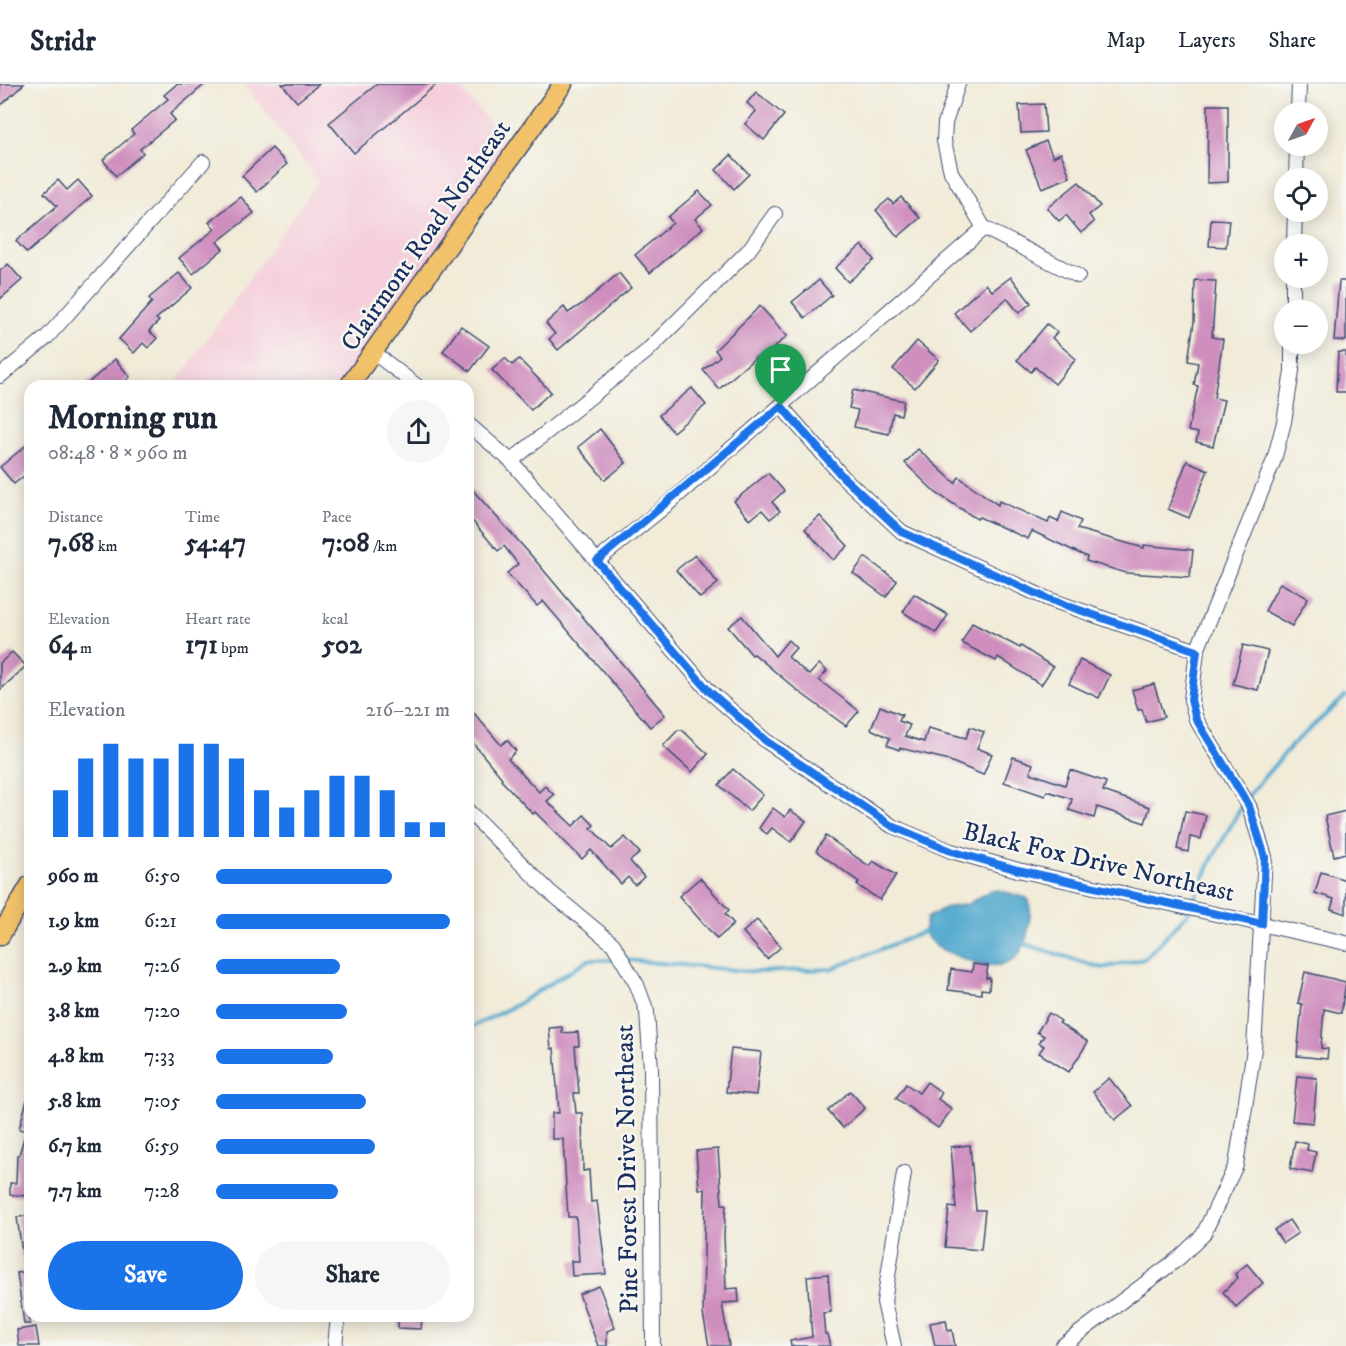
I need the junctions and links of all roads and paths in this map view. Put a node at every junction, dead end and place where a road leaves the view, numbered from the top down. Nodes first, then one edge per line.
1 (563, 84) edge
2 (958, 84) edge
3 (1299, 84) edge
4 (1298, 102) edge
5 (203, 162) dead end
6 (775, 214) dead end
7 (984, 228) junction
8 (1078, 276) dead end
9 (373, 352) junction
10 (1292, 354) edge
11 (0, 376) edge
12 (353, 380) edge
13 (409, 380) edge
14 (781, 406) junction
15 (474, 429) edge
16 (511, 461) junction
17 (597, 561) junction
18 (1197, 651) junction
19 (474, 817) edge
20 (24, 895) edge
21 (1262, 924) junction
22 (0, 936) edge
23 (1346, 944) edge
24 (904, 1173) dead end
25 (337, 1322) edge
26 (335, 1346) edge
27 (653, 1346) edge
28 (894, 1346) edge
29 (1062, 1346) edge

1 - 9 main road, Clairmont Road Northeast
2 - 7 street
3 - 4 street
5 - 11 street
6 - 16 street
7 - 8 street
7 - 14 street
9 - 12 main road, Clairmont Road Northeast
9 - 13 street
10 - 18 street
14 - 17 street
14 - 18 street
15 - 16 street, Black Fox Drive Northeast
16 - 17 street, Black Fox Drive Northeast
17 - 21 street, Black Fox Drive Northeast
18 - 21 street
19 - 27 street, Pine Forest Drive Northeast
20 - 22 main road
21 - 23 street, Black Fox Drive Northeast
21 - 29 street
24 - 28 street
25 - 26 street

